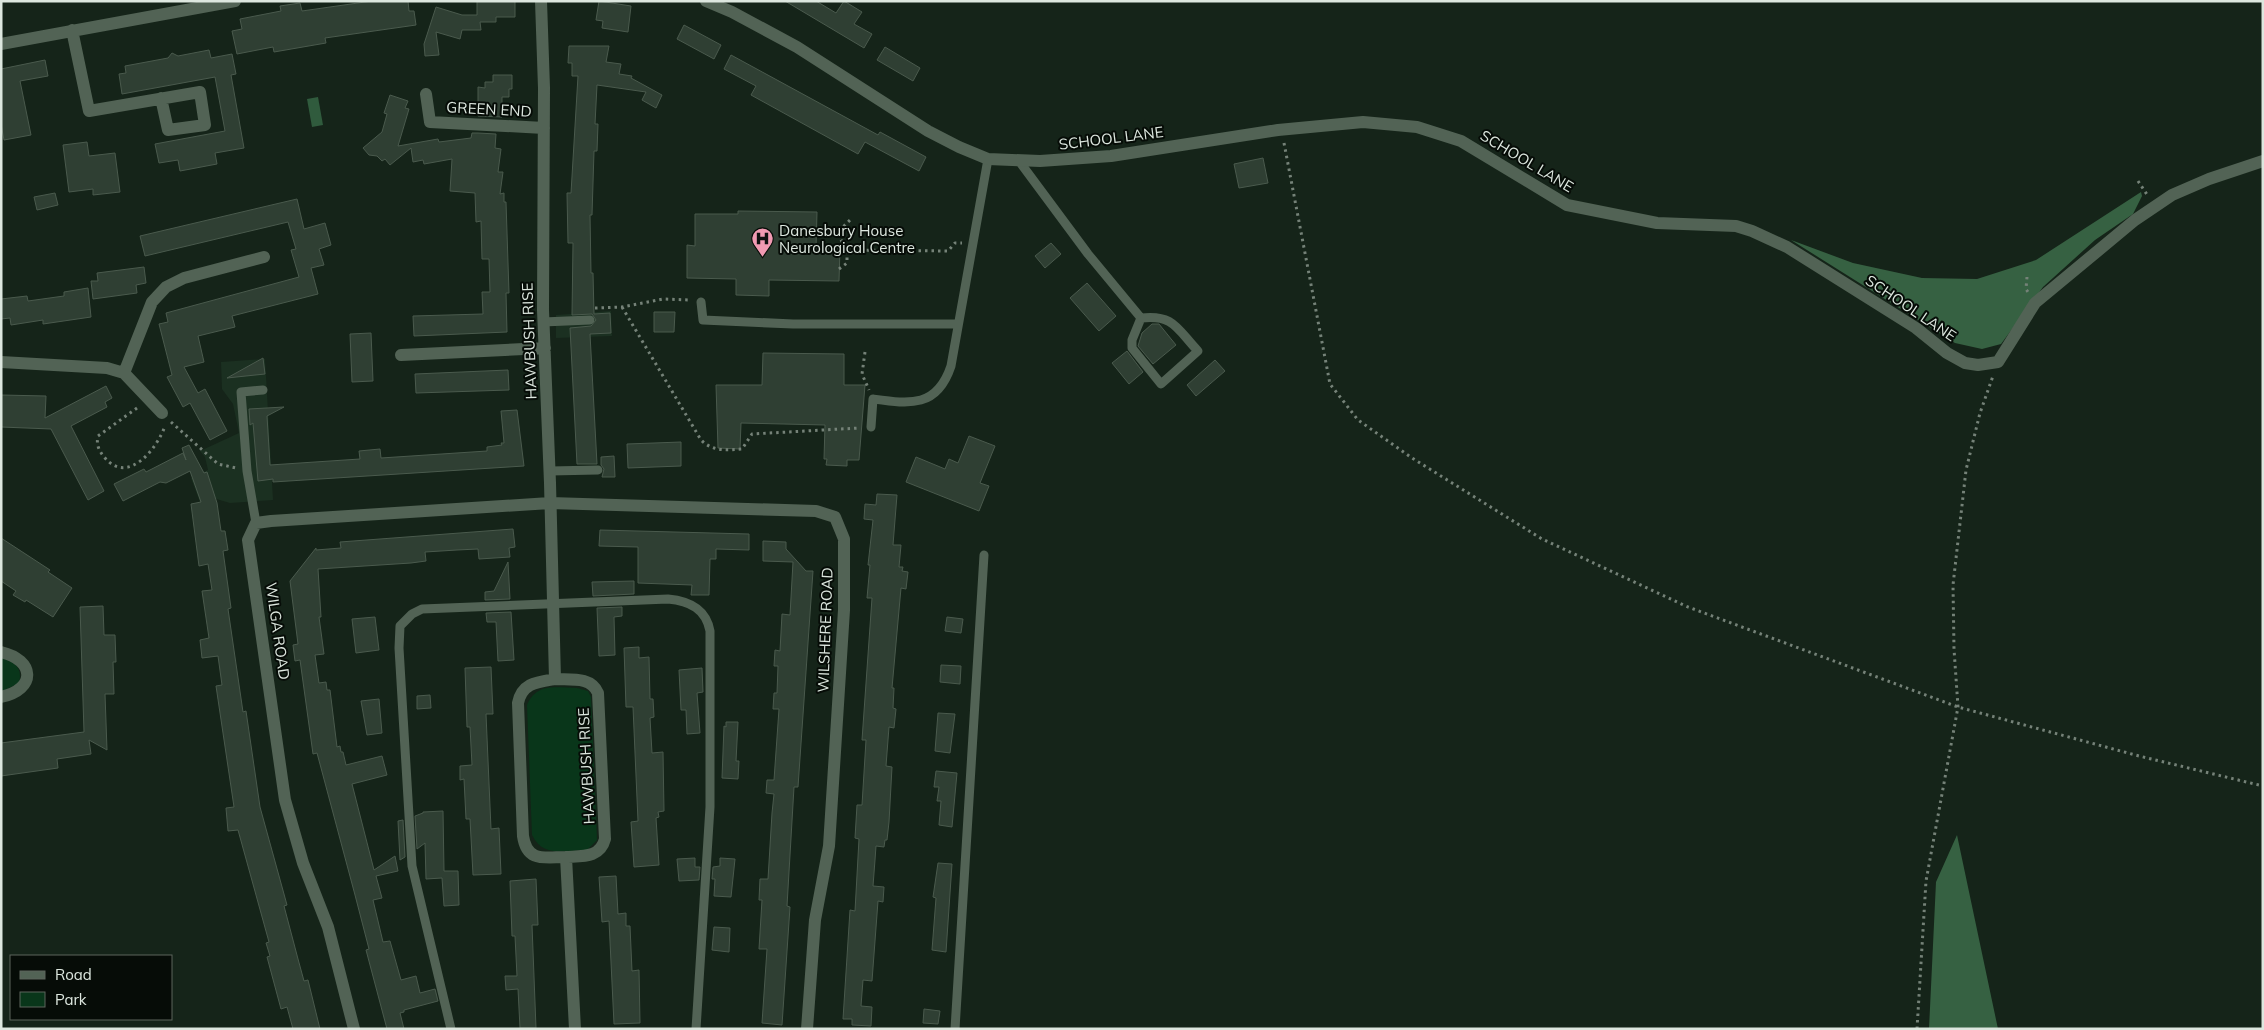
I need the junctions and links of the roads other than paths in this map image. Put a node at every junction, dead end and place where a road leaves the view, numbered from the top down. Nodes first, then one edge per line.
1 (236, 1) edge
2 (541, 1) edge
3 (706, 1) edge
4 (72, 30) junction
5 (1, 44) edge
6 (426, 94) dead end
7 (161, 98) dead end
8 (544, 128) junction
9 (988, 159) junction
10 (1020, 161) junction
11 (2263, 161) edge
12 (264, 257) dead end
13 (701, 302) road end
14 (1140, 318) junction
15 (590, 320) dead end
16 (543, 322) junction
17 (958, 324) junction
18 (545, 348) junction
19 (401, 355) dead end
20 (1, 362) edge
21 (124, 373) junction
22 (263, 390) dead end
23 (162, 413) dead end
24 (871, 427) road end
25 (598, 470) dead end
26 (550, 471) junction
27 (550, 503) junction
28 (256, 523) junction
29 (984, 555) dead end
30 (553, 604) junction
31 (1, 652) edge
32 (555, 679) junction
33 (1, 697) edge
34 (566, 857) junction
35 (354, 1029) edge
36 (451, 1029) edge
37 (575, 1029) edge
38 (696, 1029) edge
39 (807, 1029) edge
40 (955, 1029) edge

1 - 4 street
2 - 8 street, HAWBUSH RISE
3 - 9 street, SCHOOL LANE
4 - 5 street
4 - 7 street
6 - 8 street, GREEN END
8 - 16 street, HAWBUSH RISE
9 - 10 street, SCHOOL LANE
9 - 17 lane
10 - 11 street, SCHOOL LANE
10 - 14 lane
12 - 21 street
13 - 17 lane
14 - 14 lane
15 - 16 lane
16 - 18 street, HAWBUSH RISE
17 - 24 lane
18 - 19 street
18 - 26 street, HAWBUSH RISE
20 - 21 street
21 - 23 street
22 - 28 lane
25 - 26 lane
26 - 27 street, HAWBUSH RISE
27 - 28 street
27 - 30 street, HAWBUSH RISE
27 - 39 street, WILSHERE ROAD
28 - 35 street, WILGA ROAD
29 - 40 lane
30 - 32 street, HAWBUSH RISE
30 - 36 lane
30 - 38 lane
31 - 33 street
32 - 34 street, HAWBUSH RISE
32 - 34 street, HAWBUSH RISE
34 - 37 street

